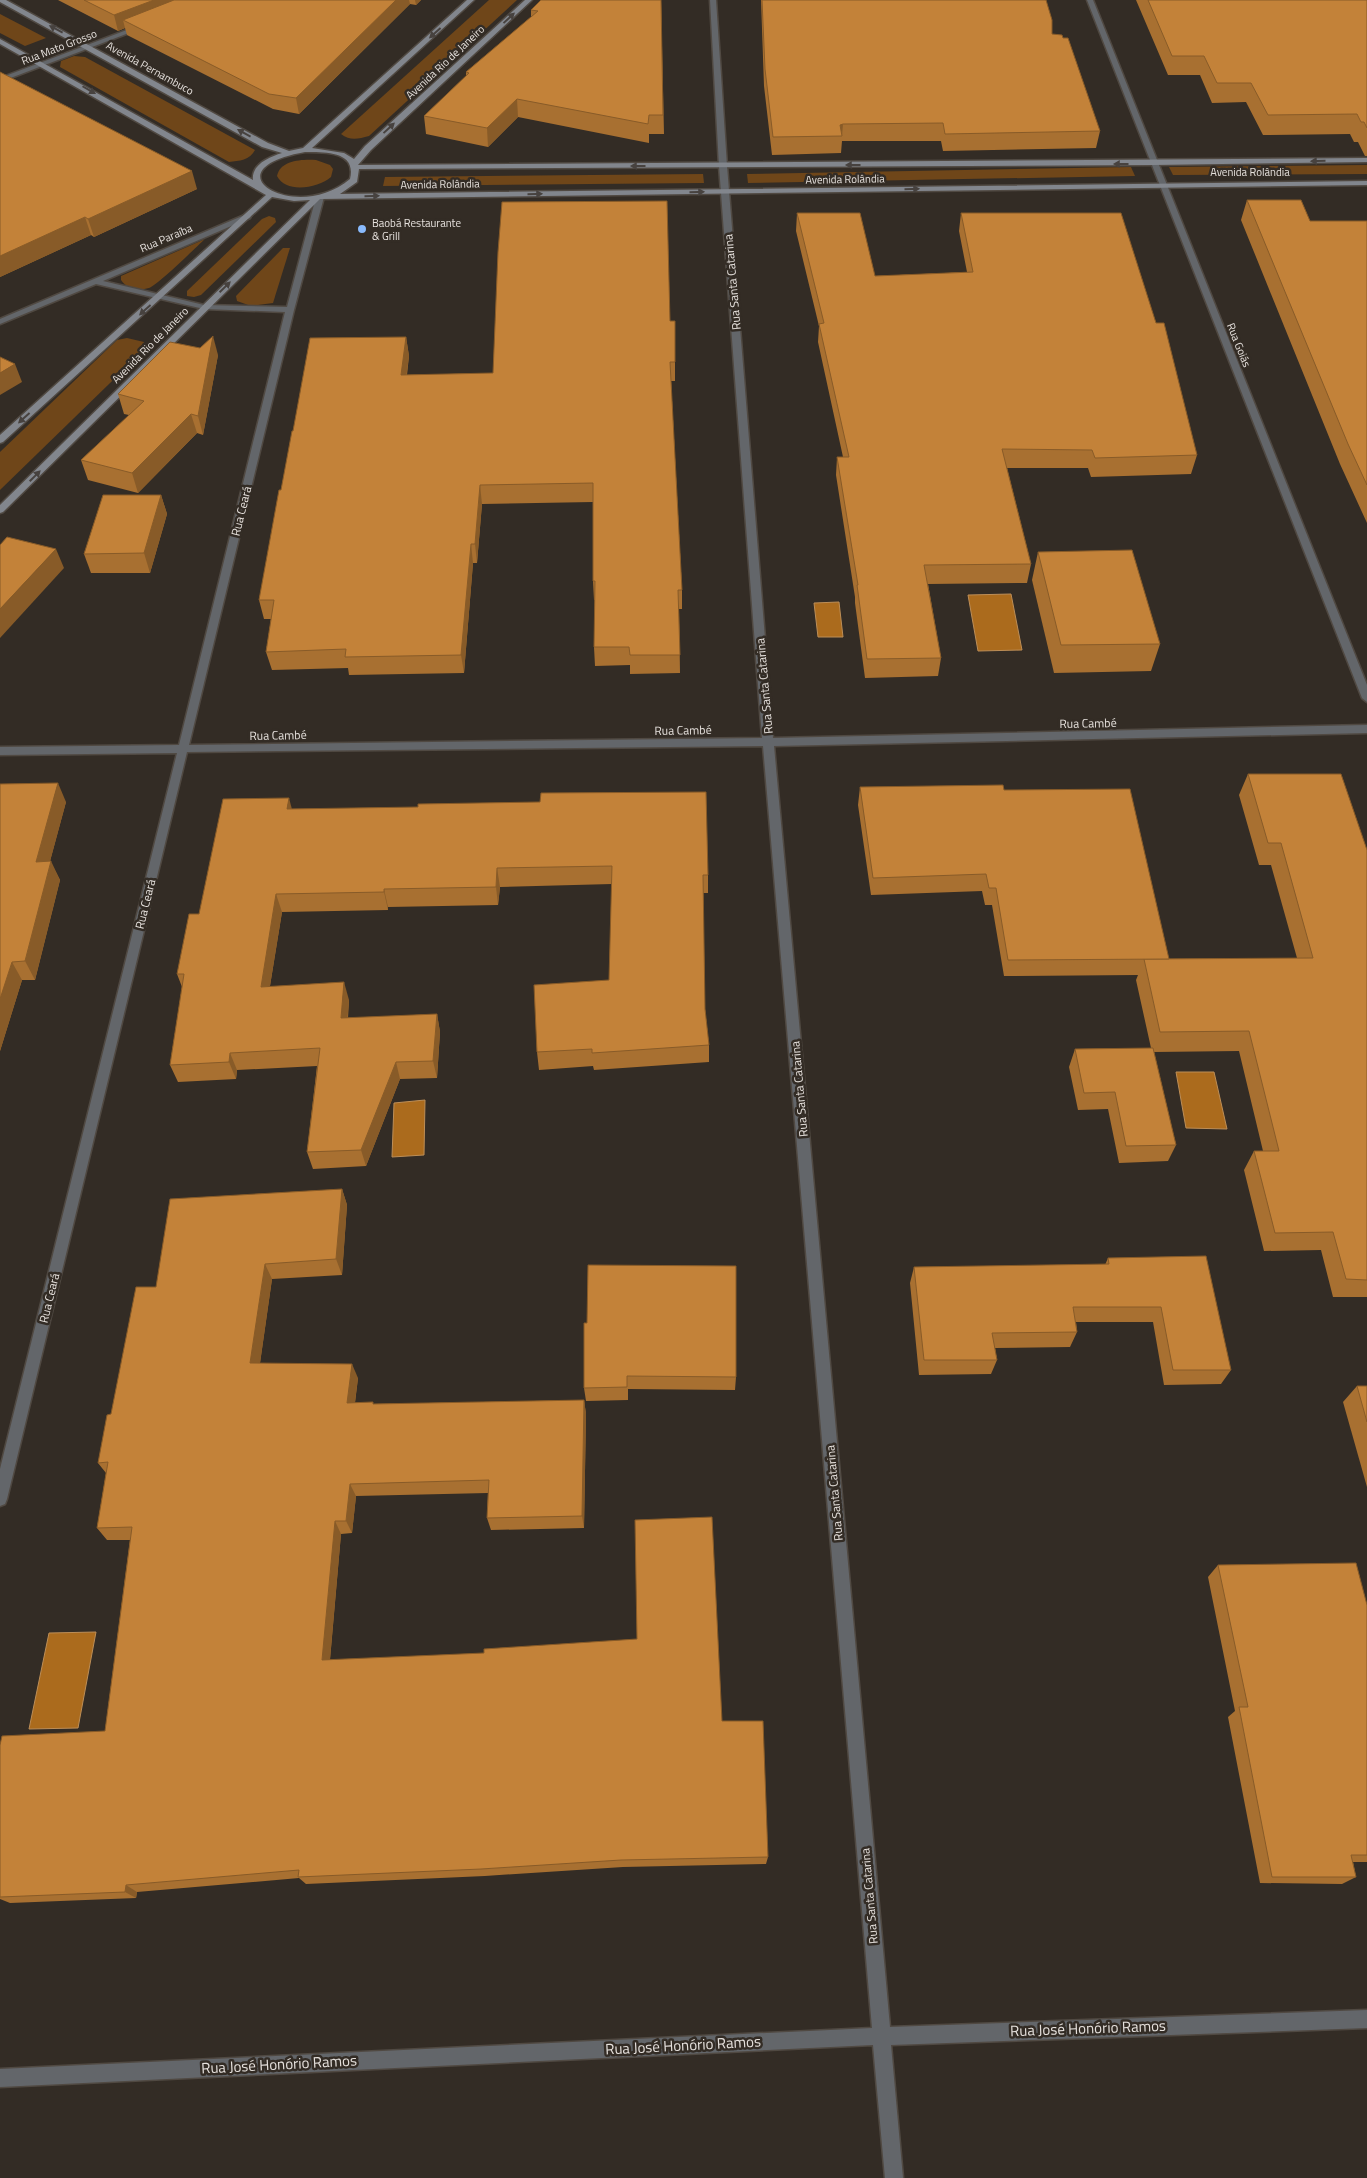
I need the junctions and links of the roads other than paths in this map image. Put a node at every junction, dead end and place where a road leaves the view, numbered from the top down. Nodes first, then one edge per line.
1 (1, 0) edge
2 (471, 0) edge
3 (529, 0) edge
4 (713, 0) edge
5 (1090, 0) edge
6 (144, 25) edge
7 (0, 41) edge
8 (88, 47) junction
9 (43, 64) junction
10 (0, 80) edge
11 (305, 150) junction
12 (288, 153) junction
13 (1367, 160) edge
14 (1154, 163) junction
15 (356, 165) junction
16 (723, 166) junction
17 (1367, 183) edge
18 (1163, 184) junction
19 (261, 188) junction
20 (725, 192) junction
21 (271, 194) junction
22 (320, 197) junction
23 (247, 216) junction
24 (94, 281) junction
25 (159, 297) junction
26 (204, 307) junction
27 (290, 310) junction
28 (0, 322) edge
29 (0, 440) edge
30 (0, 510) edge
31 (1367, 698) edge
32 (1367, 729) edge
33 (768, 742) junction
34 (182, 748) junction
35 (0, 751) edge
36 (0, 1499) edge
37 (1367, 2019) edge
38 (882, 2036) junction
39 (0, 2078) edge
40 (894, 2178) edge

8 -> 1 street, Avenida Pernambuco
2 -> 11 street
15 -> 3 street, Avenida Rio de Janeiro
4 - 16 street, Rua Santa Catarina
5 - 14 street, Rua Goiás
6 - 8 street, Rua Mato Grosso
7 - 9 street
8 - 9 street, Rua Mato Grosso
12 -> 8 street, Avenida Pernambuco
9 - 10 street, Rua Mato Grosso
9 -> 19 street
11 - 12 street
11 - 15 street
12 - 19 street
13 -> 14 street, Avenida Rolândia
14 -> 16 street, Avenida Rolândia
14 - 18 street, Rua Goiás
16 -> 15 street, Avenida Rolândia
15 - 22 street, Avenida Rio de Janeiro
16 - 20 street, Rua Santa Catarina
17 - 18 street, Avenida Rolândia
20 -> 18 street, Avenida Rolândia
18 - 31 street, Rua Goiás
19 - 21 street
22 -> 20 street, Avenida Rolândia
20 - 33 street, Rua Santa Catarina
21 - 22 street, Avenida Rolândia
21 - 23 street
26 -> 22 street, Avenida Rio de Janeiro
22 - 27 street, Rua Ceará
23 - 24 street, Rua Paraíba
23 - 25 street
24 - 25 street
24 - 28 street, Rua Paraíba
25 - 26 street
25 -> 29 street
26 - 27 street
30 -> 26 street, Avenida Rio de Janeiro
27 - 34 street, Rua Ceará
32 - 33 street, Rua Cambé
33 - 34 street, Rua Cambé
33 - 38 street, Rua Santa Catarina
34 - 35 street, Rua Cambé
34 - 36 street, Rua Ceará
37 - 38 street, Rua José Honório Ramos
38 - 39 street, Rua José Honório Ramos
38 - 40 street, Rua Santa Catarina

